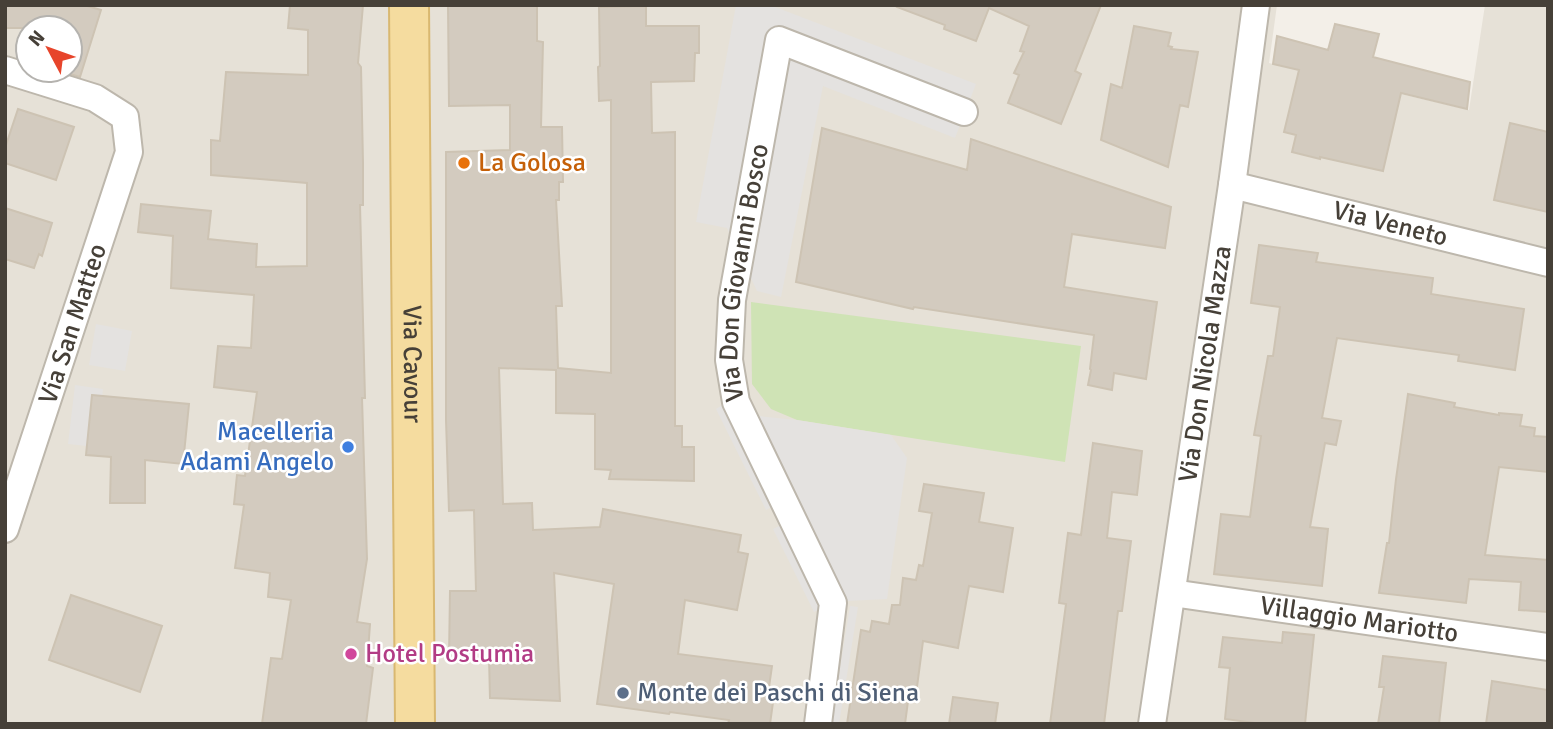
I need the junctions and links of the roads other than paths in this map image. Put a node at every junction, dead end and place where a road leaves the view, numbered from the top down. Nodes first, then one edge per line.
1 (409, 5) edge
2 (1256, 5) edge
3 (5, 70) edge
4 (964, 112) dead end
5 (1232, 185) junction
6 (1548, 263) edge
7 (5, 529) edge
8 (1172, 593) junction
9 (1548, 647) edge
10 (415, 724) edge
11 (818, 724) edge
12 (1152, 724) edge

1 - 10 main road, Via Cavour
2 - 5 street, Via Don Nicola Mazza
3 - 7 street, Via San Matteo
4 - 11 street, Via Don Giovanni Bosco
5 - 6 street, Via Veneto
5 - 8 street, Via Don Nicola Mazza
8 - 9 street, Villaggio Mariotto
8 - 12 street, Via Don Nicola Mazza

